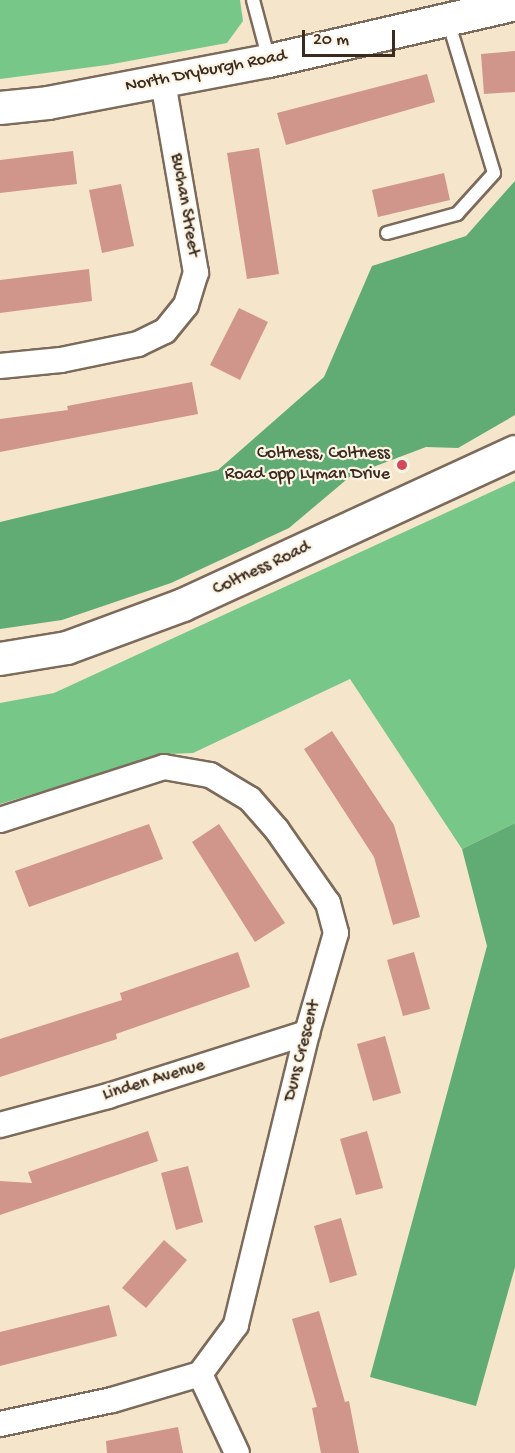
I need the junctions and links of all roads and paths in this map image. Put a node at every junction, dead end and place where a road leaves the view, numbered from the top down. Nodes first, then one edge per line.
1 (253, 0) edge
2 (515, 4) edge
3 (447, 17) junction
4 (269, 61) junction
5 (163, 81) junction
6 (0, 108) edge
7 (387, 233) dead end
8 (0, 366) edge
9 (515, 452) edge
10 (0, 659) edge
11 (0, 820) edge
12 (307, 1034) junction
13 (0, 1125) edge
14 (200, 1374) junction
15 (0, 1424) edge
16 (237, 1453) edge

1 - 4 lane
2 - 3 street, North Dryburgh Road
3 - 4 street, North Dryburgh Road
3 - 7 lane
4 - 5 street, North Dryburgh Road
5 - 6 street, North Dryburgh Road
5 - 8 street, Buchan Street
9 - 10 street, Coltness Road
11 - 12 street, Duns Crescent
12 - 13 street, Linden Avenue
12 - 14 street, Duns Crescent
14 - 15 street
14 - 16 street

